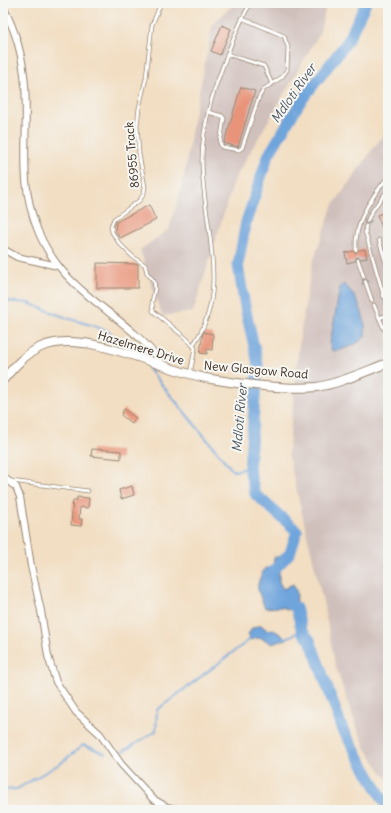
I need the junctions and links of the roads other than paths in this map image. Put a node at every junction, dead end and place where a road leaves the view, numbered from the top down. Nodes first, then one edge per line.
1 (161, 3) edge
2 (251, 3) edge
3 (3, 7) edge
4 (242, 18) junction
5 (228, 54) junction
6 (272, 84) junction
7 (208, 112) junction
8 (388, 177) edge
9 (388, 190) edge
10 (379, 240) dead end
11 (3, 249) edge
12 (356, 250) dead end
13 (358, 260) dead end
14 (58, 266) junction
15 (388, 270) edge
16 (384, 297) dead end
17 (372, 301) dead end
18 (386, 301) dead end
19 (374, 305) dead end
20 (388, 307) edge
21 (388, 315) edge
22 (379, 318) junction
23 (388, 331) edge
24 (193, 344) junction
25 (163, 364) junction
26 (388, 364) edge
27 (190, 375) junction
28 (3, 380) edge
29 (3, 478) edge
30 (10, 482) junction
31 (88, 491) dead end
32 (181, 810) edge

1 - 24 lane, 86955 Track
2 - 4 lane
3 - 14 street
4 - 5 lane
4 - 6 lane
5 - 6 lane
5 - 7 lane
6 - 7 lane
7 - 24 lane
8 - 12 lane
9 -> 16 lane
10 - 15 lane
11 - 14 street
17 -> 13 lane
14 - 25 street
18 - 20 lane
19 - 22 lane
21 - 22 lane
22 - 23 lane
24 - 27 lane
25 - 27 street, Hazelmere Drive
25 - 28 street, Hazelmere Drive
26 - 27 street, New Glasgow Road
29 - 30 street
30 - 31 lane
30 - 32 street

